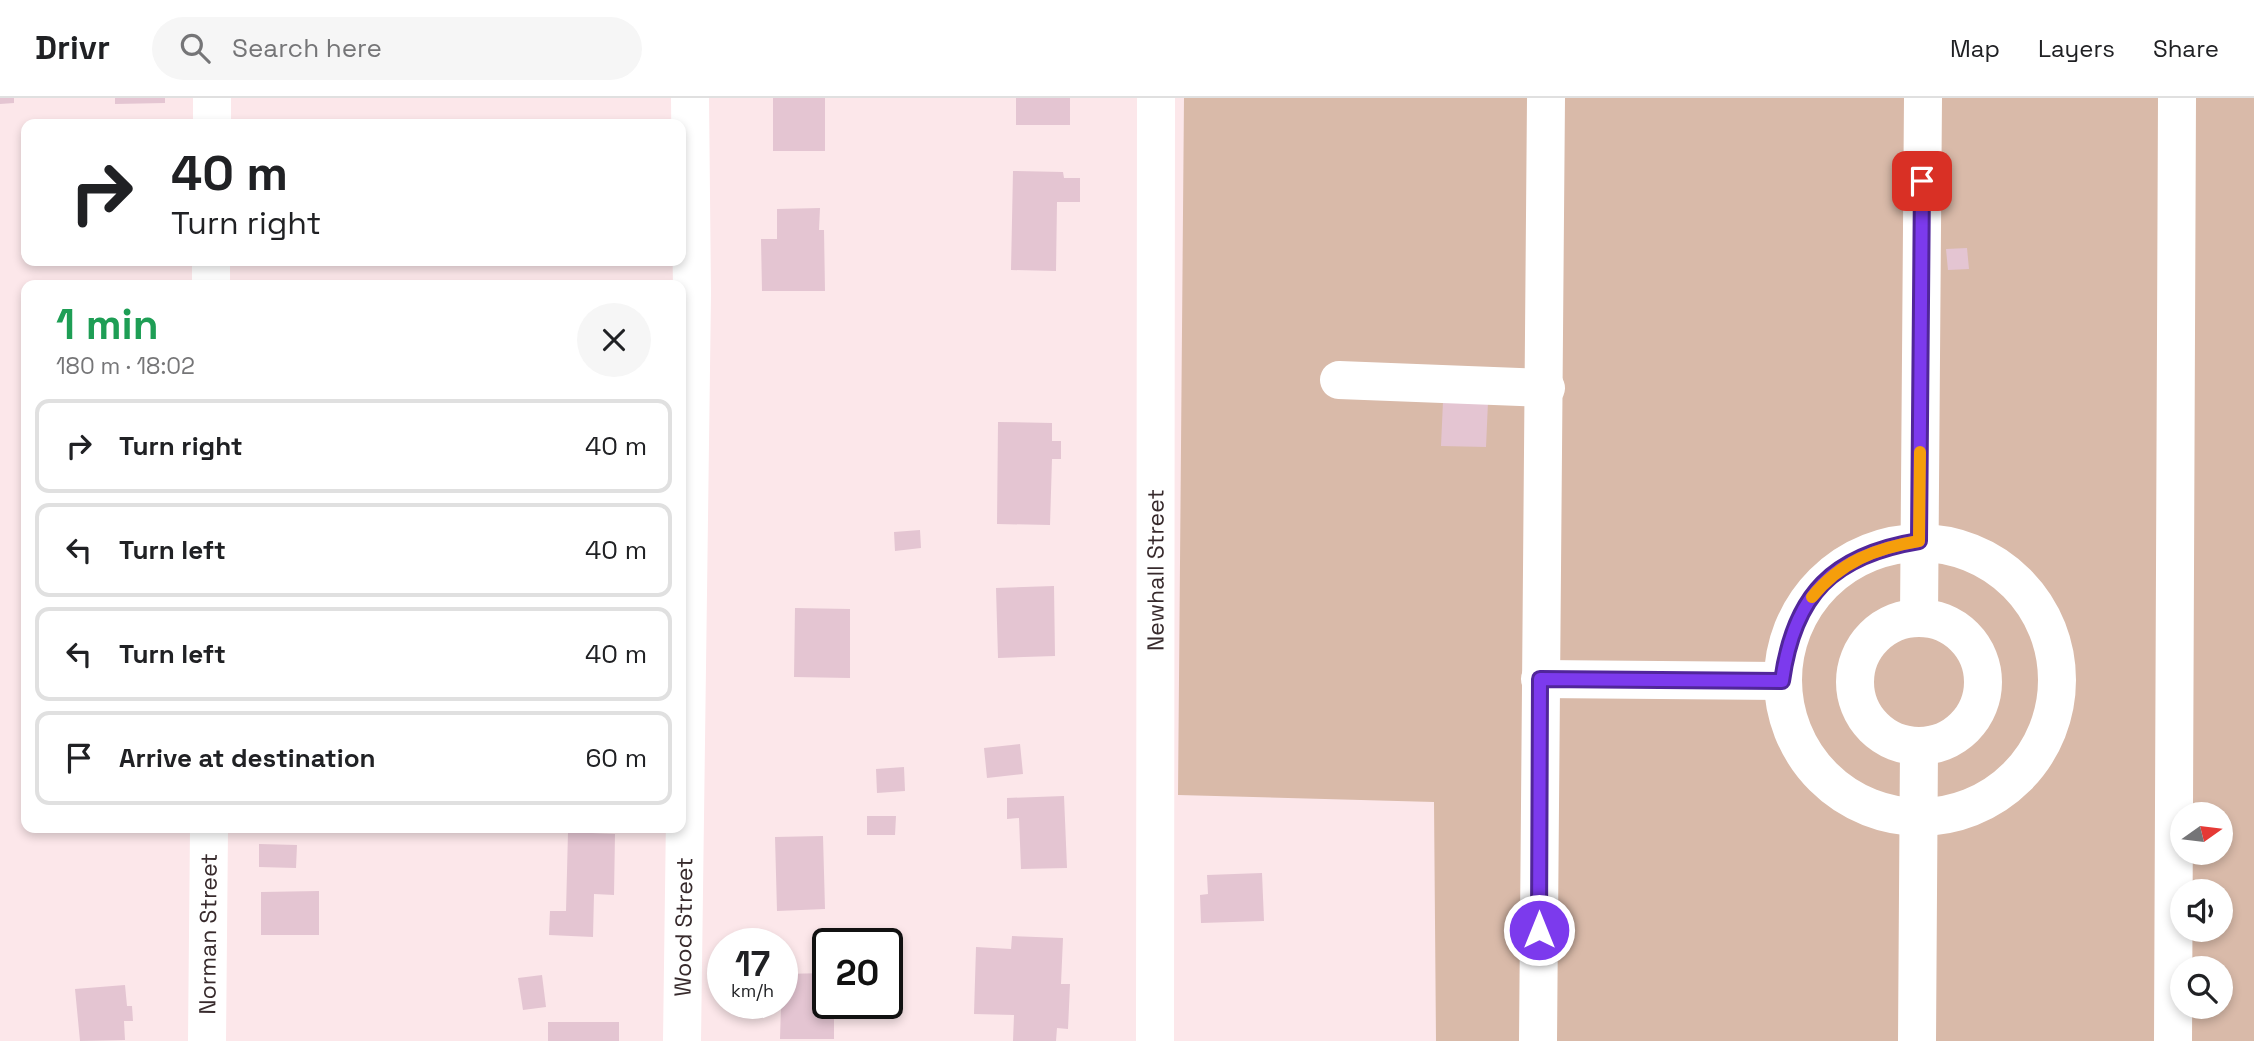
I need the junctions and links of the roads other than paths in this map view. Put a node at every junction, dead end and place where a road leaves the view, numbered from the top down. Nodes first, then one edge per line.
1 (212, 98) edge
2 (690, 98) edge
3 (1156, 98) edge
4 (1546, 98) edge
5 (1923, 98) edge
6 (2177, 98) edge
7 (212, 119) edge
8 (1339, 380) dead end
9 (1546, 388) junction
10 (1919, 541) junction
11 (1919, 617) junction
12 (1540, 679) junction
13 (1782, 681) junction
14 (686, 742) edge
15 (1919, 747) junction
16 (1918, 818) junction
17 (209, 833) edge
18 (685, 833) edge
19 (207, 1041) edge
20 (682, 1041) edge
21 (1155, 1041) edge
22 (1538, 1041) edge
23 (1917, 1041) edge
24 (2173, 1041) edge

1 - 7 street
2 - 14 street, Wood Street
3 - 21 street, Newhall Street
4 - 9 street
5 - 10 street
6 - 24 street
8 - 9 street
9 - 12 street
10 - 11 street
10 - 13 street
10 - 16 street
11 - 15 street
11 - 15 street
12 - 13 street
12 - 22 street
13 - 16 street
15 - 16 street
16 - 23 street
17 - 19 street, Norman Street
18 - 20 street, Wood Street

